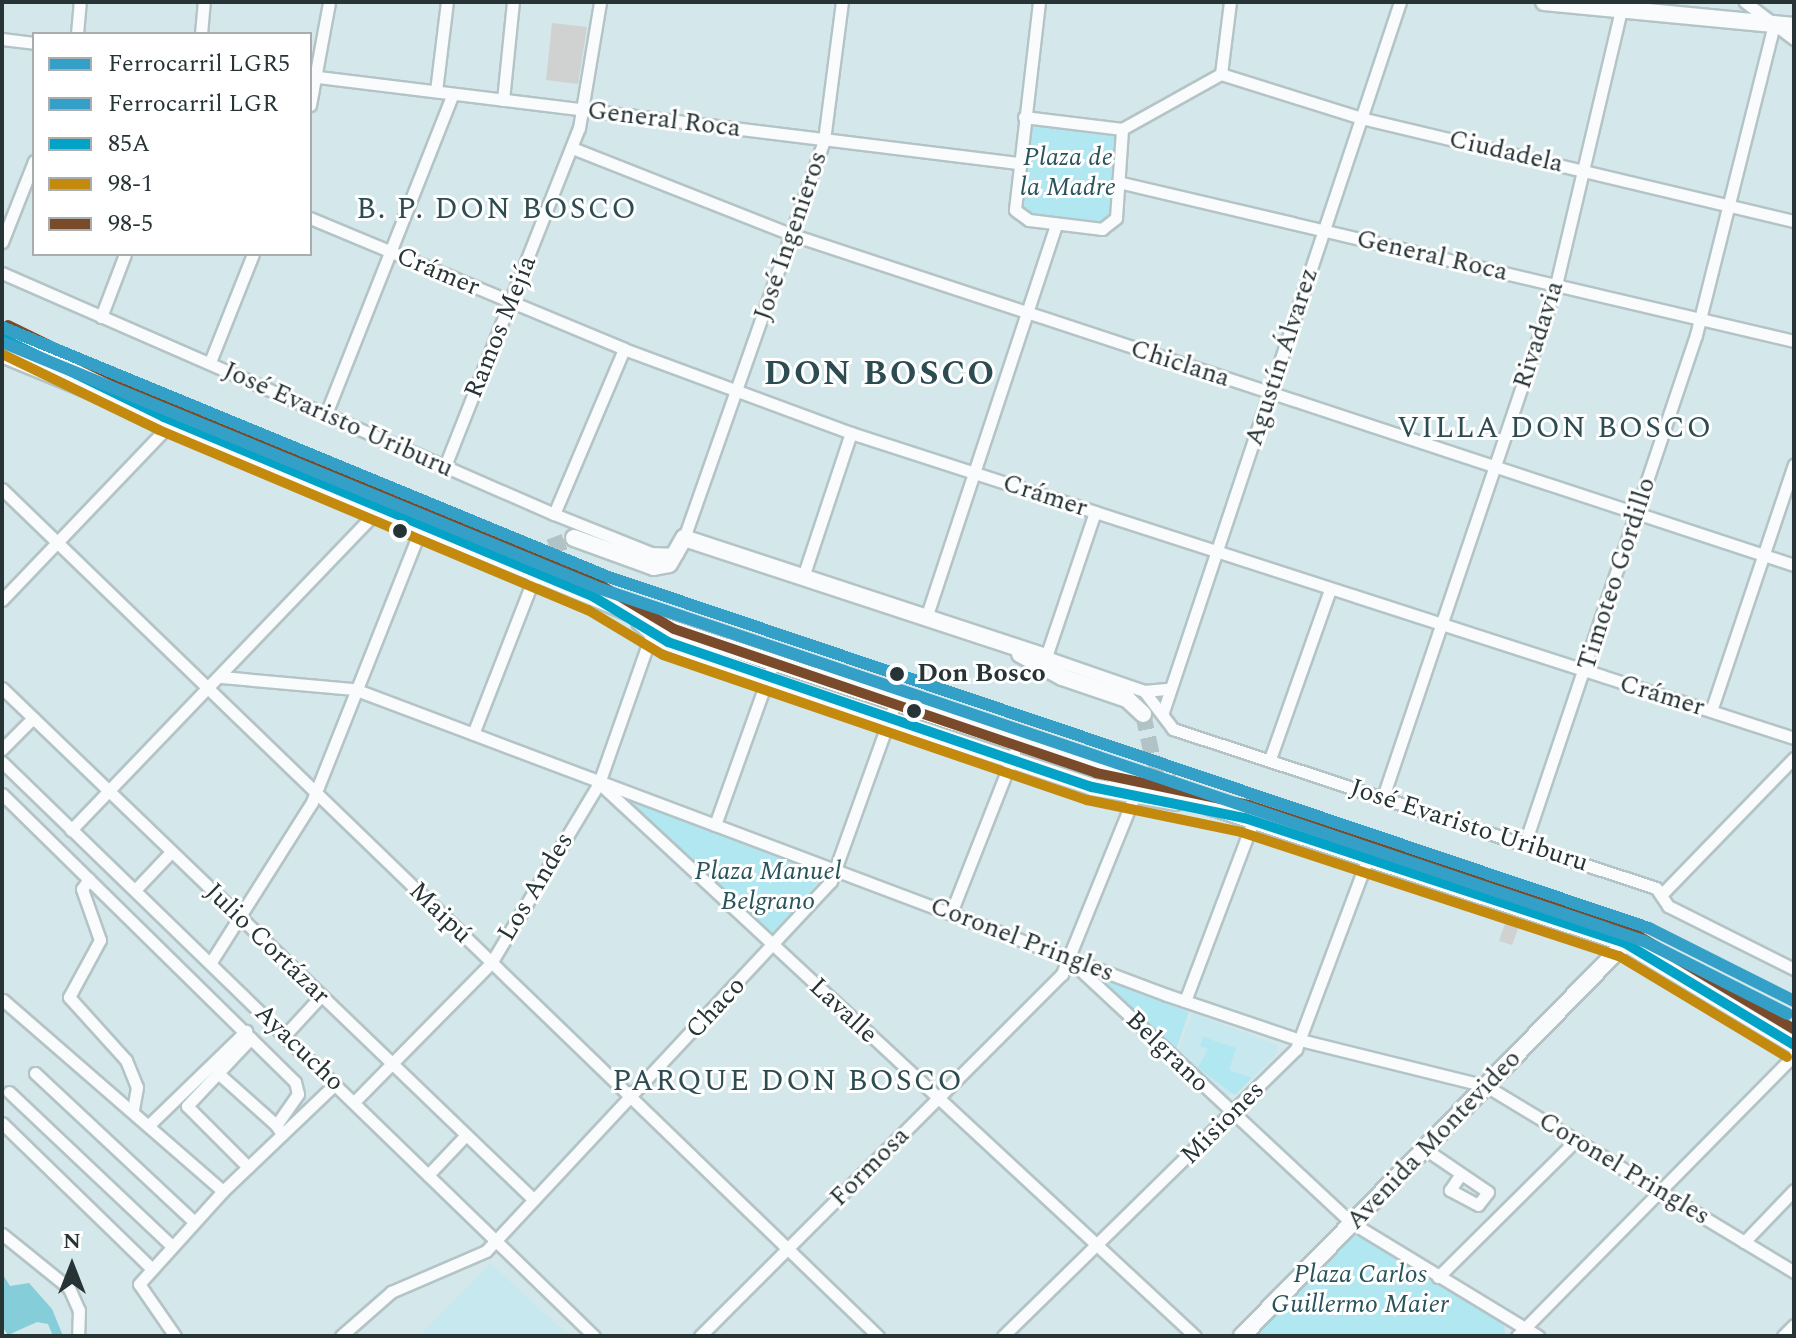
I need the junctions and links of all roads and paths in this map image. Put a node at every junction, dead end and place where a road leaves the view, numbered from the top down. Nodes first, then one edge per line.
1 (80, 2) edge
2 (204, 2) edge
3 (329, 2) edge
4 (447, 2) edge
5 (513, 2) edge
6 (600, 2) edge
7 (842, 2) edge
8 (1039, 2) edge
9 (1230, 2) edge
10 (1400, 2) edge
11 (1544, 2) edge
12 (1745, 2) edge
13 (1623, 6) edge
14 (1774, 24) junction
15 (1794, 26) edge
16 (77, 32) edge
17 (201, 32) edge
18 (2, 39) edge
19 (1794, 39) edge
20 (32, 43) edge
21 (1221, 74) junction
22 (314, 77) edge
23 (436, 91) junction
24 (453, 94) junction
25 (503, 100) junction
26 (585, 109) junction
27 (1024, 117) junction
28 (1361, 118) junction
29 (1122, 129) junction
30 (824, 140) junction
31 (572, 148) junction
32 (1018, 163) junction
33 (32, 166) edge
34 (1586, 170) junction
35 (1118, 182) junction
36 (1728, 205) junction
37 (312, 219) edge
38 (1794, 221) edge
39 (1056, 224) junction
40 (1323, 231) junction
41 (793, 235) junction
42 (2, 242) edge
43 (392, 253) junction
44 (124, 256) edge
45 (252, 256) edge
46 (2, 273) edge
47 (1556, 285) junction
48 (510, 302) junction
49 (1024, 313) junction
50 (101, 317) junction
51 (1700, 319) junction
52 (2, 338) edge
53 (1794, 341) edge
54 (624, 349) junction
55 (2, 354) edge
56 (210, 362) junction
57 (735, 392) junction
58 (1270, 393) junction
59 (326, 414) junction
60 (169, 419) junction
61 (851, 433) junction
62 (1794, 465) edge
63 (445, 466) junction
64 (1495, 469) junction
65 (973, 471) junction
66 (2, 489) edge
67 (348, 493) junction
68 (380, 508) junction
69 (1095, 512) junction
70 (554, 514) junction
71 (1637, 514) junction
72 (422, 526) junction
73 (574, 538) tunnel mouth
74 (57, 544) junction
75 (681, 546) junction
76 (1217, 553) junction
77 (1763, 555) junction
78 (527, 556) tunnel mouth
79 (1794, 565) edge
80 (536, 572) junction
81 (803, 577) junction
82 (1329, 592) junction
83 (594, 597) junction
84 (2, 600) edge
85 (926, 618) junction
86 (1442, 628) junction
87 (653, 630) junction
88 (668, 642) junction
89 (1005, 644) junction
90 (735, 650) junction
91 (1046, 657) junction
92 (770, 671) junction
93 (1585, 673) junction
94 (221, 677) junction
95 (2, 688) edge
96 (209, 688) junction
97 (354, 689) junction
98 (1169, 689) junction
99 (1144, 691) junction
100 (892, 711) junction
101 (1711, 711) junction
102 (1163, 712) junction
103 (1143, 714) dead end
104 (33, 718) junction
105 (473, 734) junction
106 (1794, 738) edge
107 (2, 749) edge
108 (1014, 752) junction
109 (1794, 758) edge
110 (1270, 759) junction
111 (2, 762) edge
112 (1170, 781) tunnel mouth
113 (599, 783) junction
114 (1137, 788) junction
115 (109, 792) junction
116 (316, 792) junction
117 (2, 794) edge
118 (1383, 797) junction
119 (1249, 820) junction
120 (715, 825) junction
121 (71, 830) junction
122 (1525, 843) junction
123 (86, 844) junction
124 (171, 852) junction
125 (1346, 853) junction
126 (1367, 860) junction
127 (80, 869) junction
128 (837, 870) junction
129 (89, 879) junction
130 (135, 890) junction
131 (1663, 893) junction
132 (951, 913) junction
133 (241, 916) junction
134 (1625, 943) junction
135 (773, 946) junction
136 (1071, 960) junction
137 (211, 962) junction
138 (491, 963) junction
139 (1794, 969) edge
140 (321, 996) junction
141 (3, 1000) edge
142 (1185, 1001) junction
143 (248, 1035) junction
144 (285, 1035) junction
145 (1300, 1040) junction
146 (1794, 1045) edge
147 (1794, 1055) edge
148 (391, 1065) junction
149 (35, 1073) dead end
150 (219, 1074) junction
151 (335, 1084) junction
152 (1486, 1086) junction
153 (9, 1092) dead end
154 (632, 1099) junction
155 (938, 1099) junction
156 (354, 1102) junction
157 (133, 1110) junction
158 (1232, 1114) junction
159 (2, 1123) edge
160 (150, 1124) junction
161 (279, 1130) junction
162 (465, 1136) junction
163 (1576, 1140) junction
164 (1425, 1149) junction
165 (248, 1167) junction
166 (428, 1175) junction
167 (1460, 1175) dead end
168 (1658, 1190) junction
169 (1794, 1190) edge
170 (223, 1191) junction
171 (533, 1199) junction
172 (193, 1221) junction
173 (1352, 1223) junction
174 (2, 1234) edge
175 (496, 1240) junction
176 (1744, 1242) junction
177 (172, 1246) junction
178 (1098, 1247) junction
179 (789, 1249) junction
180 (152, 1269) junction
181 (1794, 1272) edge
182 (1438, 1277) junction
183 (1794, 1325) edge
184 (1521, 1332) edge
185 (78, 1336) edge
186 (175, 1336) edge
187 (341, 1336) edge
188 (594, 1336) edge
189 (700, 1336) edge
190 (878, 1336) edge
191 (1003, 1336) edge
192 (1195, 1336) edge
193 (1242, 1336) edge
194 (1538, 1336) edge
195 (1783, 1336) edge

1 - 16 street
2 - 17 street
3 - 22 street
4 - 23 street
5 - 25 street
6 - 26 street, Ramos Mejía
7 - 30 street, José Ingenieros
8 - 27 street
9 - 21 street
10 - 28 street, Agustín Álvarez
11 - 13 main road
12 - 14 street
13 - 14 main road
13 - 34 street, Rivadavia
14 - 15 main road
14 - 19 street
14 - 36 street, Timoteo Gordillo
18 - 20 street
21 - 28 street, Ciudadela
21 - 29 street
22 - 23 street, General Roca
23 - 24 street, General Roca
24 - 25 street, General Roca
24 - 43 street
25 - 26 street, General Roca
26 - 30 street, General Roca
26 - 31 street, Ramos Mejía
27 - 29 street
27 - 32 street
28 - 34 street, Ciudadela
28 - 40 street, Agustín Álvarez
29 - 35 street
30 - 32 street, General Roca
30 - 41 street, José Ingenieros
31 - 41 street, Chiclana
31 - 48 street, Ramos Mejía
32 - 39 street
33 - 42 street
34 - 36 street, Ciudadela
34 - 47 street, Rivadavia
35 - 39 street
35 - 40 street, General Roca
36 - 38 street, Ciudadela
36 - 51 street, Timoteo Gordillo
37 - 43 street, Crámer
39 - 49 street
40 - 47 street, General Roca
40 - 58 street, Agustín Álvarez
41 - 49 street, Chiclana
41 - 57 street, José Ingenieros
43 - 48 street, Crámer
43 - 59 street
44 - 50 street
45 - 56 street
46 - 50 street, José Evaristo Uriburu
47 - 51 street, General Roca
47 - 64 street, Rivadavia
48 - 54 street, Crámer
48 - 63 street, Ramos Mejía
49 - 58 street, Chiclana
49 - 65 street
50 - 56 street, José Evaristo Uriburu
51 - 53 street, General Roca
51 - 71 street, Timoteo Gordillo
52 - 60 main road
54 - 57 street, Crámer
54 - 70 street
55 - 60 main road
56 - 59 street, José Evaristo Uriburu
57 - 61 street, Crámer
57 - 75 street, José Ingenieros
58 - 64 street, Chiclana
58 - 76 street, Agustín Álvarez
59 - 63 street, José Evaristo Uriburu
60 - 67 main road
60 - 74 street
61 - 65 street, Crámer
61 - 81 street
62 - 77 street
63 - 70 street, José Evaristo Uriburu
64 - 71 street, Chiclana
64 - 86 street, Rivadavia
65 - 69 street, Crámer
65 - 85 street
66 - 74 street, Maipú
67 - 68 main road
67 - 78 main road
68 - 72 main road
68 - 94 street
69 - 76 street, Crámer
69 - 91 street
70 - 75 street, José Evaristo Uriburu
71 - 77 street, Chiclana
71 - 93 street, Timoteo Gordillo
72 - 80 main road
72 - 97 street
73 - 75 main road
74 - 84 street
74 - 96 street, Maipú
75 - 81 main road, José Evaristo Uriburu
76 - 82 street, Crámer
76 - 98 street, Agustín Álvarez
77 - 79 street, Chiclana
77 - 101 street
80 - 83 main road
80 - 105 street
81 - 85 main road, José Evaristo Uriburu
82 - 86 street, Crámer
82 - 110 street
83 - 87 main road
83 - 90 main road
85 - 89 main road, José Evaristo Uriburu
86 - 93 street, Crámer
86 - 118 street, Rivadavia
87 - 88 main road
87 - 113 street, Los Andes
88 - 90 main road
88 - 92 main road
89 - 91 main road, José Evaristo Uriburu
89 - 103 main road
90 - 92 main road
91 - 99 street, José Evaristo Uriburu
92 - 100 main road
92 - 120 street
93 - 101 street, Crámer
93 - 122 street, Timoteo Gordillo
94 - 96 street
94 - 97 street, Coronel Pringles
95 - 104 street, Julio Cortázar
96 - 115 street
96 - 116 street, Maipú
97 - 105 street, Coronel Pringles
97 - 116 street
98 - 99 street, José Evaristo Uriburu
98 - 102 street, Agustín Álvarez
99 - 102 street, José Evaristo Uriburu
100 - 108 main road
100 - 128 street, Chaco
101 - 106 street, Crámer
102 - 110 street, José Evaristo Uriburu
104 - 107 street
104 - 115 street, Julio Cortázar
105 - 113 street, Coronel Pringles
108 - 114 main road
108 - 132 street
109 - 131 street
110 - 118 street, José Evaristo Uriburu
111 - 121 street, Ayacucho
112 - 125 main road
113 - 120 street, Coronel Pringles
113 - 135 street, Lavalle
113 - 138 street, Los Andes
114 - 119 main road
114 - 136 street, Formosa
115 - 121 street
115 - 124 street, Julio Cortázar
116 - 133 street
116 - 138 street, Maipú
117 - 127 street, Ayacucho
118 - 122 street, José Evaristo Uriburu
119 - 125 main road
119 - 142 street
120 - 128 street, Coronel Pringles
121 - 123 street, Ayacucho
122 - 131 street, José Evaristo Uriburu
123 - 127 street
123 - 130 street, Ayacucho
124 - 130 street
124 - 133 street, Julio Cortázar
125 - 126 main road
126 - 134 main road
126 - 145 street, Misiones
127 - 129 street, Ayacucho
128 - 132 street, Coronel Pringles
128 - 135 street, Chaco
129 - 143 street, Ayacucho
129 - 157 street
130 - 137 street, Ayacucho
131 - 139 street, José Evaristo Uriburu
132 - 136 street, Coronel Pringles
133 - 137 street
133 - 140 street, Julio Cortázar
134 - 146 main road
134 - 152 main road, Avenida Montevideo
135 - 154 street, Chaco
135 - 155 street, Lavalle
136 - 142 street, Coronel Pringles
136 - 155 street, Formosa
136 - 158 street, Belgrano
137 - 144 street, Ayacucho
138 - 148 street, Los Andes
138 - 154 street, Maipú
140 - 144 street
140 - 148 street, Julio Cortázar
141 - 157 street
142 - 145 street, Coronel Pringles
143 - 150 street
143 - 160 street
143 - 161 street, Ayacucho
144 - 151 street, Ayacucho
145 - 152 street, Coronel Pringles
145 - 158 street, Misiones
147 - 168 street
148 - 156 street, Los Andes
148 - 162 street, Julio Cortázar
149 - 172 street
150 - 161 street
150 - 165 street
151 - 156 street, Ayacucho
151 - 161 street
152 - 163 street, Coronel Pringles
152 - 164 main road, Avenida Montevideo
153 - 177 street
154 - 171 street, Chaco
154 - 179 street, Maipú
155 - 178 street, Lavalle
155 - 179 street, Formosa
156 - 166 street, Ayacucho
157 - 160 street
158 - 173 street, Belgrano
158 - 178 street, Misiones
159 - 180 street
160 - 170 street
161 - 165 street
162 - 166 street
162 - 171 street, Julio Cortázar
163 - 168 street, Coronel Pringles
163 - 182 street
164 - 167 street
164 - 173 main road, Avenida Montevideo
165 - 170 street
166 - 175 street, Ayacucho
168 - 176 street, Coronel Pringles
168 - 184 street
169 - 176 street
170 - 172 street
171 - 175 street, Chaco
172 - 177 street
173 - 182 street, Belgrano
173 - 193 main road, Avenida Montevideo
174 - 185 street
175 - 187 street, Chaco
175 - 188 street, Ayacucho
176 - 181 street, Coronel Pringles
177 - 180 street
178 - 191 street, Misiones
178 - 192 street, Lavalle
179 - 189 street, Formosa
179 - 190 street, Maipú
180 - 186 street
182 - 184 street, Belgrano
183 - 195 street
184 - 194 street, Belgrano

